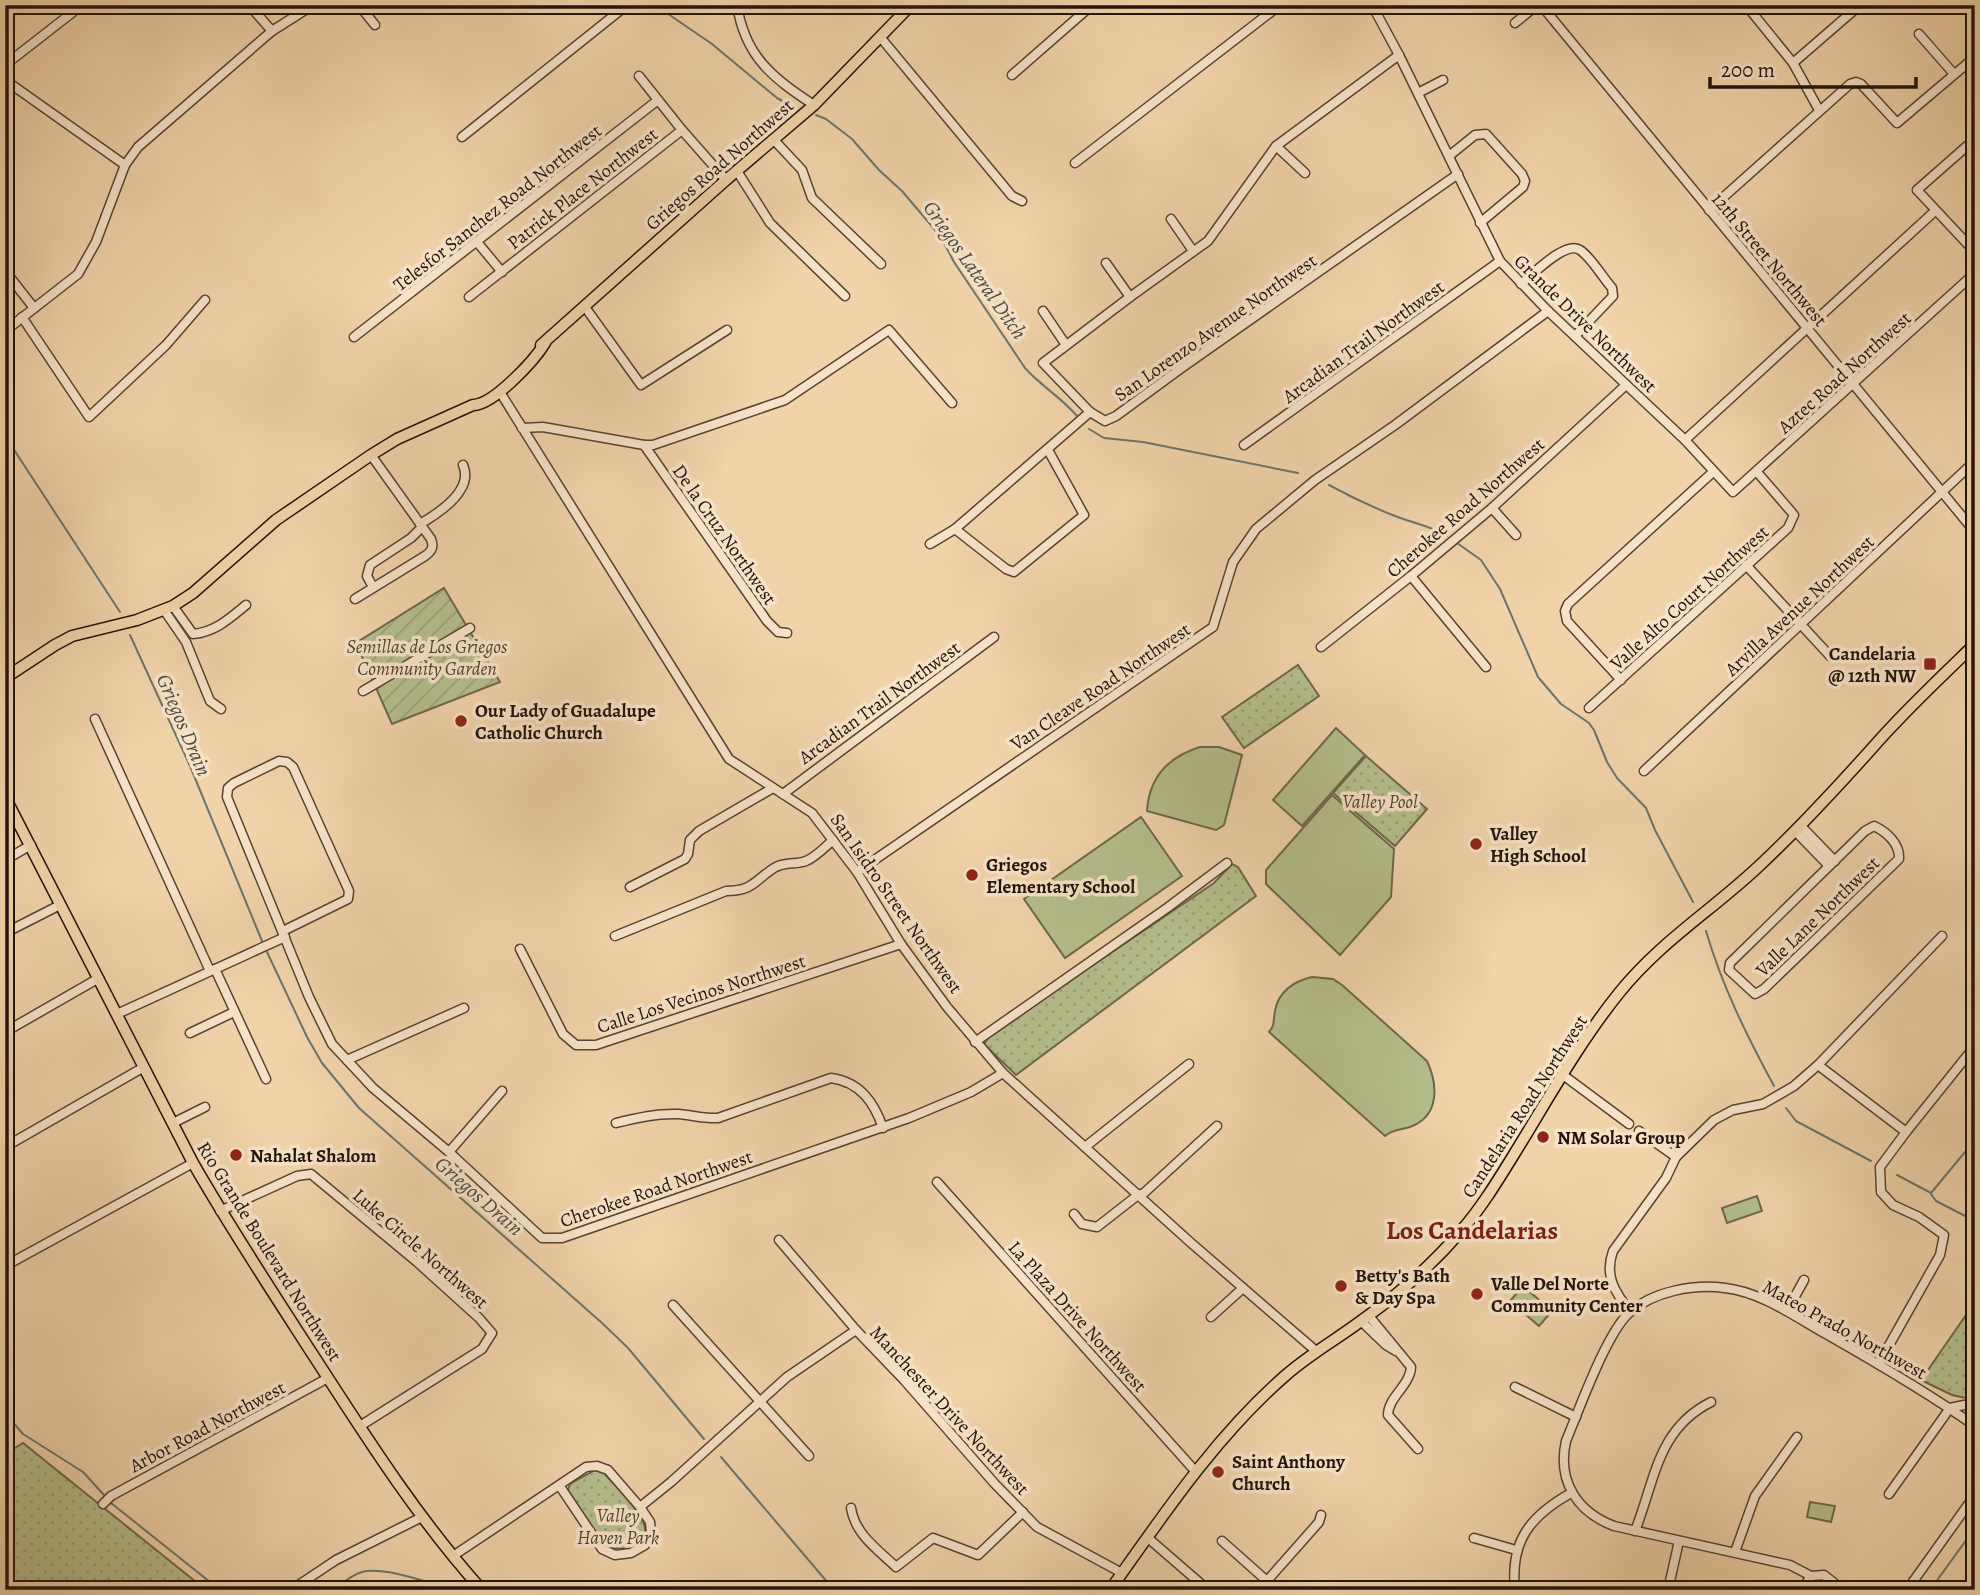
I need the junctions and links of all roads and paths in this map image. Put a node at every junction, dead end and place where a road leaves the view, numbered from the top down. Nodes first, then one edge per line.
1 (82, 5) edge
2 (249, 5) edge
3 (313, 5) edge
4 (359, 5) edge
5 (627, 5) edge
6 (737, 5) edge
7 (911, 5) edge
8 (1092, 5) edge
9 (1280, 5) edge
10 (1372, 5) edge
11 (1539, 5) edge
12 (1746, 5) edge
13 (1860, 5) edge
14 (1515, 23) dead end
15 (374, 25) dead end
16 (272, 31) junction
17 (1919, 34) dead end
18 (881, 38) junction
19 (1399, 55) junction
20 (1975, 57) edge
21 (1793, 63) junction
22 (5, 65) edge
23 (1954, 74) junction
24 (1012, 75) dead end
25 (639, 76) dead end
26 (1443, 79) dead end
27 (5, 80) edge
28 (1418, 93) junction
29 (658, 100) junction
30 (814, 105) junction
31 (1819, 110) junction
32 (682, 130) junction
33 (462, 137) dead end
34 (1975, 139) edge
35 (774, 140) junction
36 (1276, 146) junction
37 (1448, 156) junction
38 (1075, 163) dead end
39 (125, 165) junction
40 (737, 171) junction
41 (1305, 173) dead end
42 (1458, 174) junction
43 (726, 180) junction
44 (1022, 201) dead end
45 (1710, 210) junction
46 (1935, 211) junction
47 (1171, 219) dead end
48 (1480, 223) junction
49 (477, 242) junction
50 (1193, 251) junction
51 (1975, 252) edge
52 (1500, 261) junction
53 (1106, 263) dead end
54 (881, 264) dead end
55 (5, 271) edge
56 (502, 272) junction
57 (1975, 273) edge
58 (1521, 284) junction
59 (845, 296) dead end
60 (469, 297) dead end
61 (1130, 297) junction
62 (205, 300) dead end
63 (585, 307) junction
64 (34, 308) junction
65 (1042, 311) dead end
66 (1548, 311) junction
67 (22, 317) junction
68 (1808, 328) junction
69 (727, 330) dead end
70 (5, 331) edge
71 (1575, 336) junction
72 (354, 337) dead end
73 (1066, 345) junction
74 (1626, 384) junction
75 (1853, 385) junction
76 (498, 389) junction
77 (952, 403) dead end
78 (1090, 412) junction
79 (522, 428) junction
80 (1685, 440) junction
81 (1244, 445) dead end
82 (644, 446) junction
83 (1048, 450) junction
84 (371, 455) junction
85 (1975, 461) edge
86 (463, 465) dead end
87 (1713, 472) junction
88 (1757, 472) junction
89 (1733, 492) joint
90 (1941, 493) junction
91 (1492, 508) junction
92 (421, 525) junction
93 (955, 529) junction
94 (1975, 532) edge
95 (1516, 536) dead end
96 (930, 544) dead end
97 (1746, 565) junction
98 (1411, 576) junction
99 (373, 587) junction
100 (355, 599) dead end
101 (246, 606) dead end
102 (169, 608) junction
103 (1801, 625) junction
104 (470, 628) dead end
105 (787, 633) dead end
106 (994, 637) dead end
107 (1975, 644) edge
108 (1321, 647) dead end
109 (1830, 656) dead end
110 (1486, 667) dead end
111 (5, 678) edge
112 (1621, 680) junction
113 (363, 691) dead end
114 (1589, 708) dead end
115 (220, 709) dead end
116 (94, 719) dead end
117 (1644, 771) dead end
118 (773, 788) junction
119 (783, 794) junction
120 (5, 797) edge
121 (1798, 828) junction
122 (833, 841) junction
123 (31, 845) junction
124 (5, 860) edge
125 (1227, 863) dead end
126 (1832, 864) junction
127 (856, 872) junction
128 (630, 887) dead end
129 (60, 905) junction
130 (5, 933) edge
131 (284, 934) junction
132 (615, 936) dead end
133 (1942, 936) dead end
134 (901, 944) junction
135 (520, 949) dead end
136 (213, 970) junction
137 (99, 978) junction
138 (464, 1008) dead end
139 (234, 1012) junction
140 (117, 1014) junction
141 (5, 1032) edge
142 (190, 1033) dead end
143 (975, 1042) junction
144 (1975, 1046) edge
145 (347, 1060) junction
146 (1189, 1063) dead end
147 (1818, 1065) junction
148 (144, 1067) junction
149 (1003, 1073) junction
150 (1563, 1075) junction
151 (267, 1079) dead end
152 (502, 1091) dead end
153 (205, 1107) dead end
154 (173, 1123) junction
155 (616, 1123) dead end
156 (1629, 1124) dead end
157 (1217, 1126) dead end
158 (883, 1128) junction
159 (1639, 1131) dead end
160 (1906, 1132) junction
161 (5, 1147) edge
162 (1085, 1147) junction
163 (449, 1152) junction
164 (1676, 1157) junction
165 (194, 1163) junction
166 (937, 1182) dead end
167 (1138, 1195) junction
168 (220, 1210) junction
169 (1074, 1214) dead end
170 (779, 1240) dead end
171 (5, 1266) edge
172 (1804, 1280) dead end
173 (1242, 1288) junction
174 (673, 1305) dead end
175 (1787, 1311) junction
176 (1630, 1312) junction
177 (1211, 1317) dead end
178 (1365, 1318) junction
179 (856, 1330) junction
180 (1316, 1351) junction
181 (1879, 1363) junction
182 (328, 1378) junction
183 (1515, 1387) dead end
184 (760, 1401) junction
185 (1710, 1402) dead end
186 (1975, 1407) edge
187 (1950, 1408) junction
188 (1576, 1417) junction
189 (360, 1426) junction
190 (1975, 1426) edge
191 (1797, 1437) dead end
192 (1418, 1449) dead end
193 (809, 1456) dead end
194 (1196, 1472) junction
195 (559, 1485) junction
196 (1571, 1493) junction
197 (1889, 1494) dead end
198 (1975, 1495) edge
199 (103, 1504) dead end
200 (640, 1507) junction
201 (851, 1508) dead end
202 (1023, 1512) junction
203 (1321, 1515) dead end
204 (422, 1517) junction
205 (1635, 1531) junction
206 (1148, 1538) junction
207 (1474, 1538) dead end
208 (1222, 1541) dead end
209 (1679, 1541) junction
210 (1516, 1550) junction
211 (1735, 1552) junction
212 (453, 1556) junction
213 (1122, 1573) junction
214 (1811, 1576) junction
215 (1267, 1581) junction
216 (291, 1590) edge
217 (482, 1590) edge
218 (1110, 1590) edge
219 (1208, 1590) edge
220 (1259, 1590) edge
221 (1515, 1590) edge
222 (1668, 1590) edge
223 (1802, 1590) edge
224 (1810, 1590) edge
225 (1843, 1590) edge
226 (1908, 1590) edge

1 - 22 street
2 - 16 street
3 - 16 street
4 - 15 street
5 - 33 street
6 - 30 street
7 - 18 main road, Griegos Road Northwest
8 - 24 street
9 - 38 street
10 - 19 street, Grande Drive Northwest
11 - 14 street
11 - 45 street, 12th Street Northwest
12 - 21 street
13 - 21 street
16 - 39 street
17 - 23 street
18 - 30 main road, Griegos Road Northwest
18 - 44 street
19 - 28 street, Grande Drive Northwest
19 - 36 street
20 - 23 street
21 - 31 street
23 - 31 street
25 - 29 street, Patrick Place Northwest
26 - 28 street
27 - 39 street
28 - 37 street, Grande Drive Northwest
29 - 32 street, Patrick Place Northwest
29 - 49 street, Telesfor Sanchez Road Northwest
30 - 35 main road, Griegos Road Northwest
31 - 45 street
32 - 43 street, Patrick Place Northwest
32 - 56 street, Patrick Place Northwest
34 - 46 street
35 - 40 main road, Griegos Road Northwest
35 - 54 street
36 - 41 street
36 - 50 street
37 - 42 street, Grande Drive Northwest
37 - 48 street
39 - 64 street
40 - 43 main road, Griegos Road Northwest
40 - 59 street
42 - 48 street, Grande Drive Northwest
42 - 78 street, San Lorenzo Avenue Northwest
43 - 63 main road, Griegos Road Northwest
45 - 68 street, 12th Street Northwest
46 - 51 street
46 - 68 street
47 - 50 street
48 - 52 street, Grande Drive Northwest
49 - 56 street
49 - 72 street, Telesfor Sanchez Road Northwest
50 - 61 street
52 - 58 street, Grande Drive Northwest
52 - 81 street, Arcadian Trail Northwest
53 - 61 street
55 - 64 street
56 - 60 street, Patrick Place Northwest
57 - 75 street, Aztec Road Northwest
58 - 66 street, Grande Drive Northwest
58 - 71 street
61 - 73 street
62 - 67 street
63 - 69 street
63 - 76 main road, Griegos Road Northwest
64 - 67 street
65 - 73 street
66 - 71 street, Grande Drive Northwest
66 - 127 street, Van Cleave Road Northwest
67 - 70 street
68 - 75 street, 12th Street Northwest
68 - 80 street
71 - 74 street, Grande Drive Northwest
73 - 78 street
74 - 80 street, Grande Drive Northwest
74 - 91 street, Cherokee Road Northwest
75 - 88 street, Aztec Road Northwest
75 - 90 street, 12th Street Northwest
76 - 79 street, San Isidro Street Northwest
76 - 84 main road, Griegos Road Northwest
77 - 82 street
78 - 83 street
79 - 82 street
79 - 118 street, San Isidro Street Northwest
80 - 87 street, Grande Drive Northwest
82 - 105 street, De la Cruz Northwest
83 - 93 street
83 - 93 street
84 - 92 street
84 - 102 main road, Griegos Road Northwest
85 - 90 street, Arvilla Avenue Northwest
86 - 92 street
87 - 89 street, Grande Drive Northwest
87 - 112 street
88 - 89 street, Aztec Road Northwest
88 - 97 street, Valle Alto Court Northwest
90 - 94 street, 12th Street Northwest
90 - 103 street, Arvilla Avenue Northwest
91 - 95 street
91 - 98 street, Cherokee Road Northwest
92 - 99 street
92 - 99 street
93 - 96 street
97 - 103 street
97 - 112 street, Valle Alto Court Northwest
98 - 108 street, Cherokee Road Northwest
98 - 110 street
99 - 100 street
101 - 102 street
102 - 111 main road, Griegos Road Northwest
102 - 115 street
103 - 109 street
103 - 117 street, Arvilla Avenue Northwest
104 - 113 street
106 - 119 street, Arcadian Trail Northwest
107 - 121 main road, Candelaria Road Northwest
112 - 114 street, Valle Alto Court Northwest
116 - 136 street
118 - 119 street, San Isidro Street Northwest
118 - 128 street
119 - 122 street, San Isidro Street Northwest
120 - 123 main road, Rio Grande Boulevard Northwest
121 - 126 street, Valle Lane Northwest
121 - 150 main road, Candelaria Road Northwest
122 - 127 street, San Isidro Street Northwest
122 - 132 street
123 - 124 street
123 - 129 main road, Rio Grande Boulevard Northwest
125 - 143 street
126 - 126 street, Valle Lane Northwest
127 - 134 street, San Isidro Street Northwest
129 - 130 street
129 - 137 main road, Rio Grande Boulevard Northwest
131 - 131 street, Cherokee Road Northwest
131 - 136 street
131 - 145 street, Cherokee Road Northwest
133 - 147 street
134 - 135 street, Calle Los Vecinos Northwest
134 - 143 street, San Isidro Street Northwest
136 - 139 street
136 - 140 street
137 - 140 main road, Rio Grande Boulevard Northwest
137 - 141 street
138 - 145 street
139 - 142 street
139 - 151 street
140 - 148 main road, Rio Grande Boulevard Northwest
143 - 149 street, San Isidro Street Northwest
144 - 160 street
145 - 163 street, Cherokee Road Northwest
146 - 162 street
147 - 160 street
147 - 164 street
148 - 154 main road, Rio Grande Boulevard Northwest
148 - 161 street
149 - 158 street, Cherokee Road Northwest
149 - 162 street, San Isidro Street Northwest
150 - 156 street
150 - 178 main road, Candelaria Road Northwest
152 - 163 street
153 - 154 street
154 - 165 main road, Rio Grande Boulevard Northwest
155 - 158 street
157 - 167 street
158 - 163 street, Cherokee Road Northwest
159 - 164 street
160 - 181 street
162 - 167 street, San Isidro Street Northwest
164 - 176 street
165 - 168 main road, Rio Grande Boulevard Northwest
165 - 171 street
166 - 194 street, La Plaza Drive Northwest
167 - 169 street
167 - 173 street, San Isidro Street Northwest
168 - 182 main road, Rio Grande Boulevard Northwest
168 - 189 street, Luke Circle Northwest
170 - 179 street, Manchester Drive Northwest
172 - 175 street
173 - 177 street
173 - 180 street, San Isidro Street Northwest
174 - 184 street
175 - 176 street, Mateo Prado Northwest
175 - 181 street, Mateo Prado Northwest
176 - 188 street, Mateo Prado Northwest
178 - 180 main road, Candelaria Road Northwest
178 - 192 street
179 - 184 street
179 - 202 street, Manchester Drive Northwest
180 - 194 main road, Candelaria Road Northwest
181 - 187 street, Mateo Prado Northwest
182 - 189 main road, Rio Grande Boulevard Northwest
182 - 199 street, Arbor Road Northwest
183 - 188 street
184 - 193 street
184 - 200 street
185 - 205 street
186 - 187 street
187 - 190 street, Mateo Prado Northwest
187 - 197 street
188 - 196 street, Mateo Prado Northwest
189 - 204 main road, Rio Grande Boulevard Northwest
191 - 211 street
194 - 206 main road, Candelaria Road Northwest
195 - 200 street
195 - 200 street
195 - 212 street
196 - 205 street
196 - 210 street
198 - 226 street
201 - 202 street
202 - 213 street, Manchester Drive Northwest
203 - 215 street
204 - 212 main road, Rio Grande Boulevard Northwest
204 - 216 street
205 - 209 street
206 - 213 main road, Candelaria Road Northwest
206 - 219 street
207 - 210 street
208 - 215 street
209 - 211 street
209 - 222 street
210 - 221 street
211 - 214 street
212 - 217 main road, Rio Grande Boulevard Northwest
213 - 218 main road, Candelaria Road Northwest
214 - 223 street
214 - 224 street
214 - 225 street
215 - 220 street

